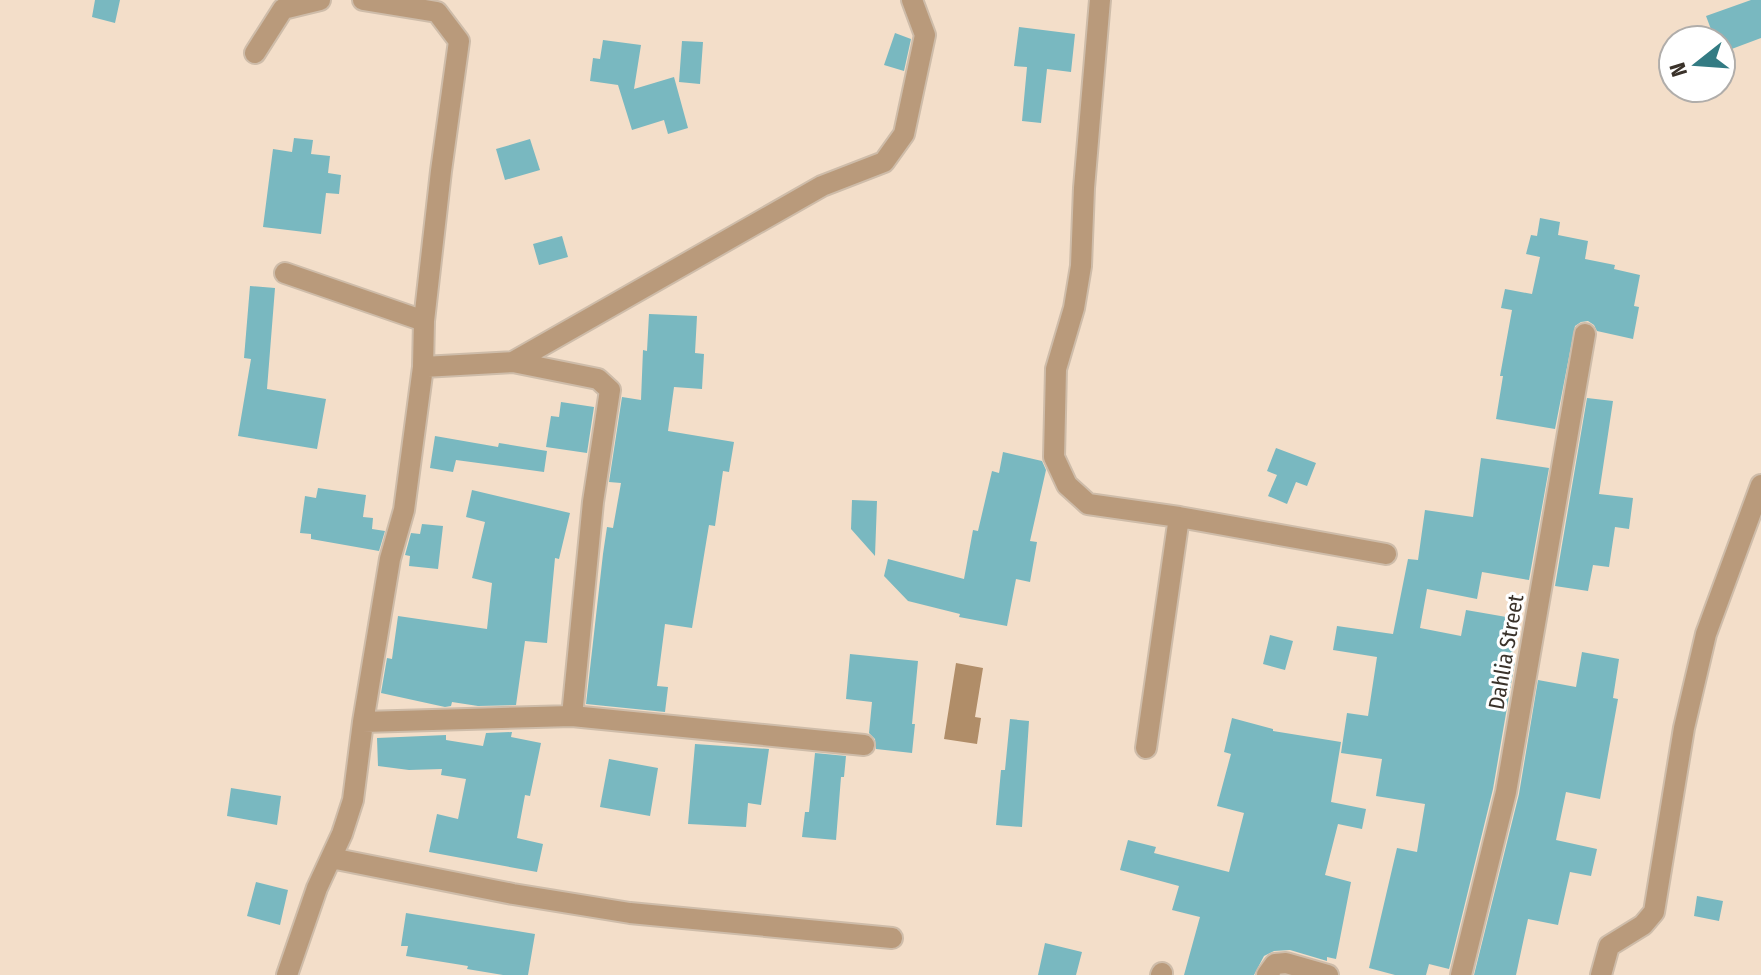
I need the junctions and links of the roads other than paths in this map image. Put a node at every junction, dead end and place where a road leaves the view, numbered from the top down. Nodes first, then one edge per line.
1 (320, 0) edge
2 (363, 0) edge
3 (912, 0) edge
4 (1100, 0) edge
5 (255, 53) dead end
6 (285, 273) dead end
7 (424, 321) junction
8 (1585, 334) dead end
9 (513, 362) junction
10 (423, 367) junction
11 (1761, 485) edge
12 (1179, 517) junction
13 (1386, 554) dead end
14 (572, 716) junction
15 (363, 722) junction
16 (864, 745) dead end
17 (1146, 748) dead end
18 (331, 858) junction
19 (892, 938) dead end
20 (1271, 970) edge
21 (287, 975) edge
22 (1328, 975) edge
23 (1461, 975) edge
24 (1601, 975) edge

1 - 5 street
2 - 7 street
3 - 9 street
4 - 12 street
6 - 7 street
7 - 10 street
8 - 23 street, Dahlia Street
9 - 10 street
9 - 14 street
10 - 15 street
11 - 24 street
12 - 13 street
12 - 17 street
14 - 15 street
14 - 16 street
15 - 18 street
18 - 19 street
18 - 21 street
20 - 22 street

